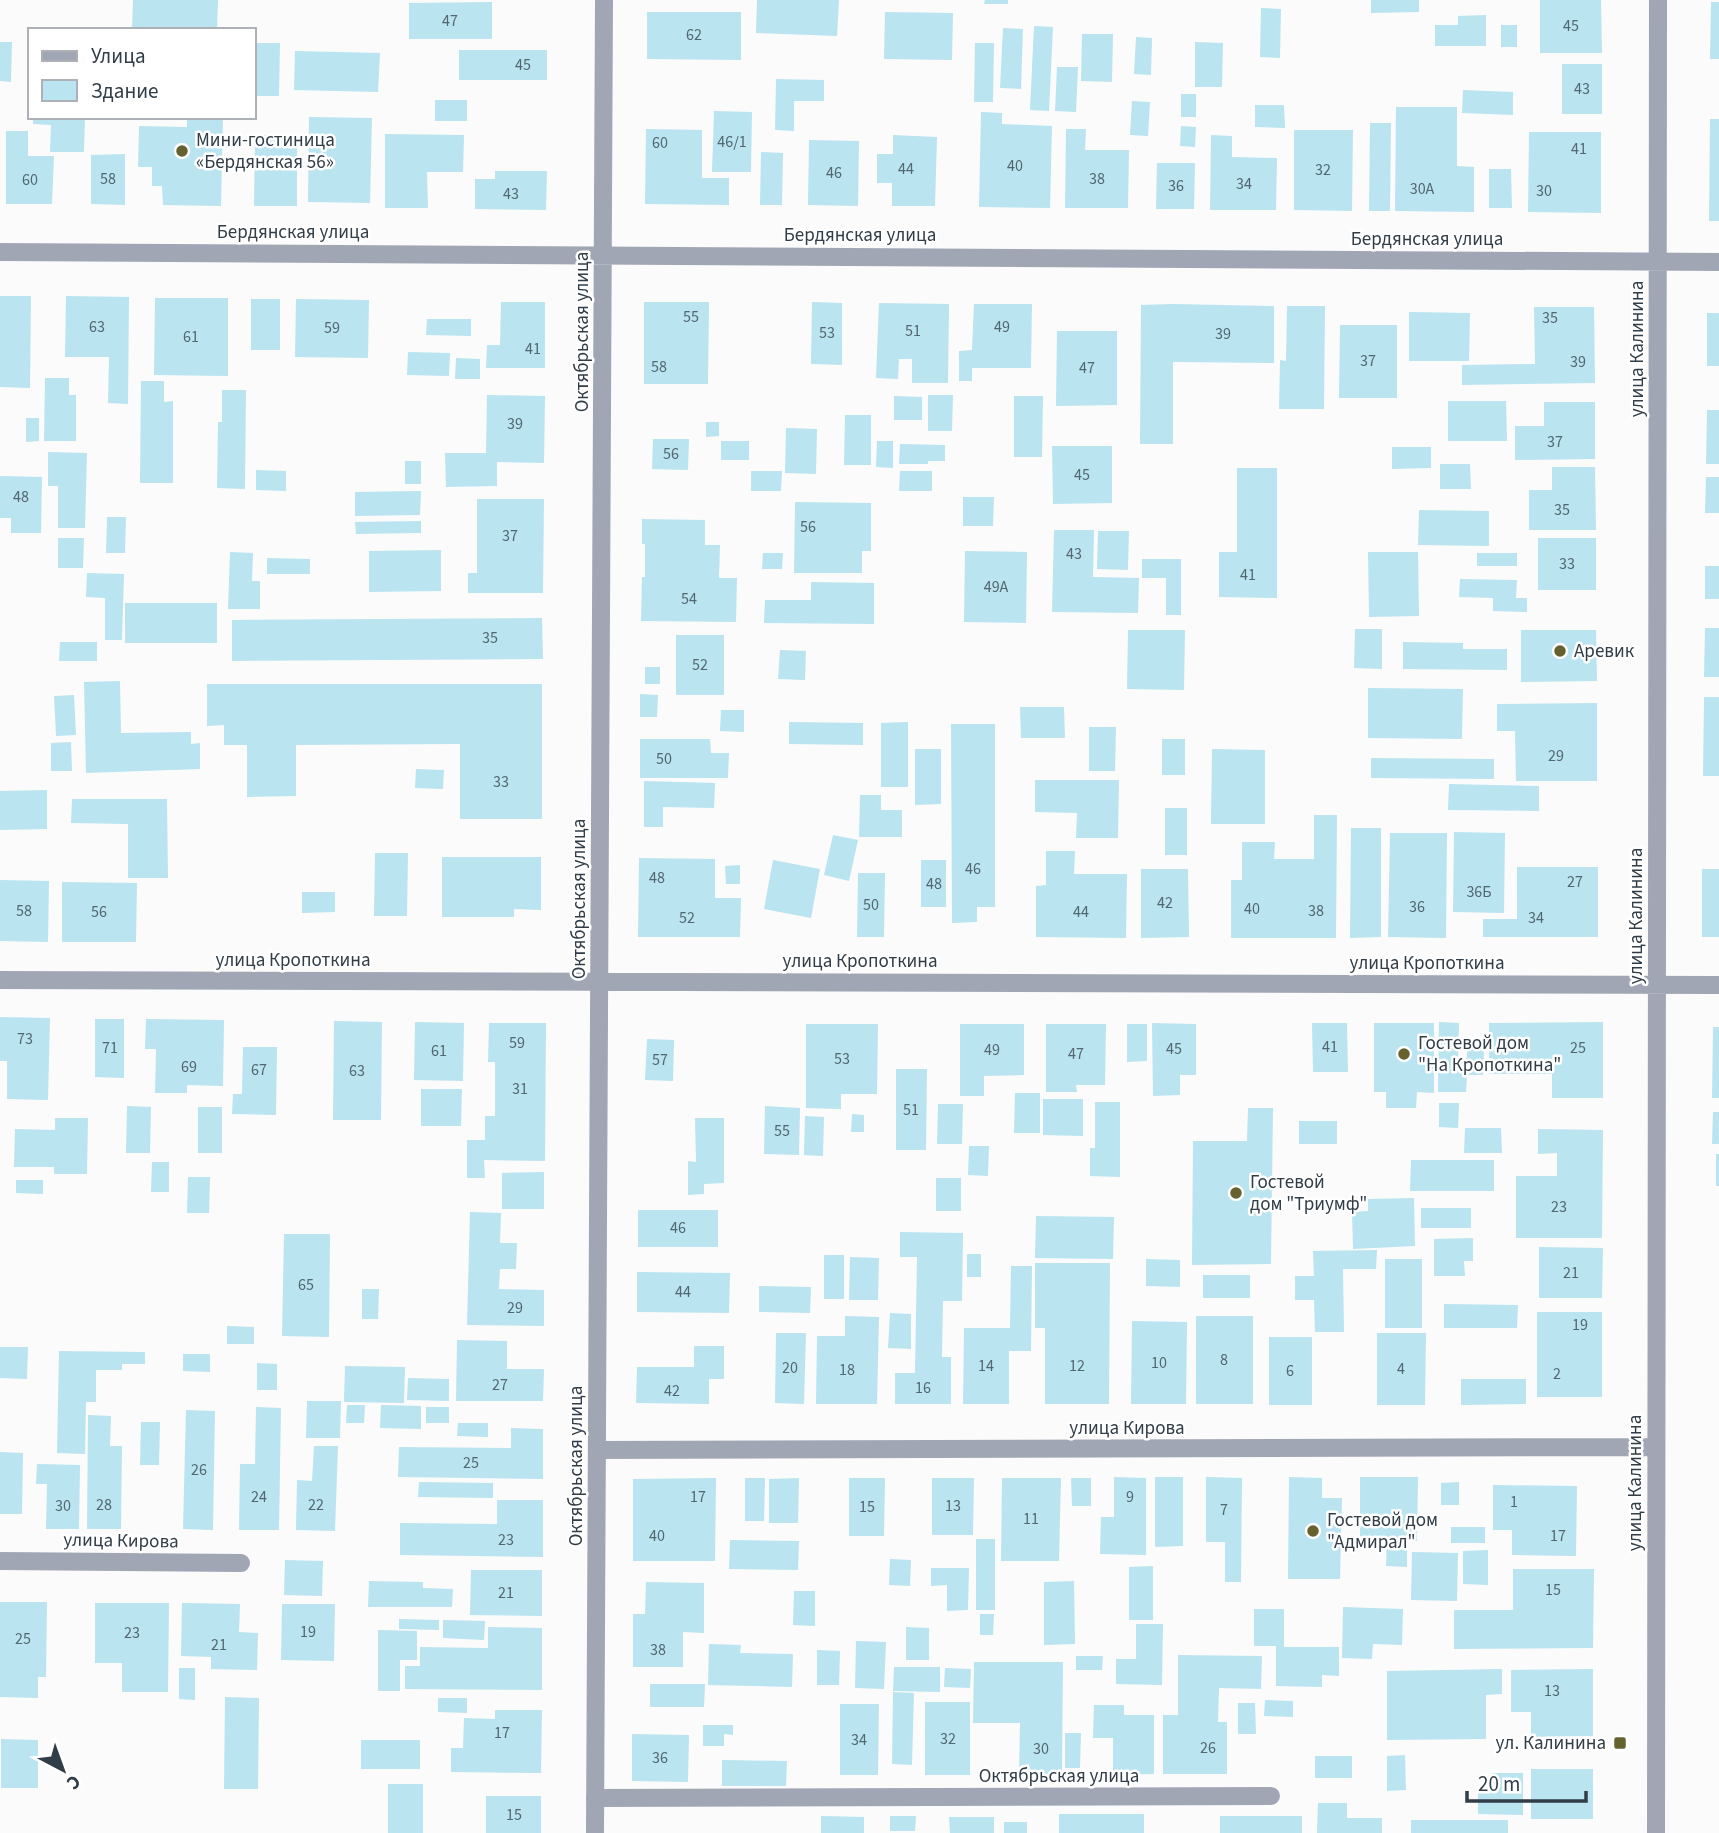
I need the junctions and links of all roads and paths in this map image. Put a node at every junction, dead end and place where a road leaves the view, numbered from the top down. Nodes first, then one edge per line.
1 (604, 0) edge
2 (1658, 0) edge
3 (0, 252) edge
4 (603, 255) junction
5 (1658, 261) junction
6 (1719, 262) edge
7 (0, 980) edge
8 (599, 982) junction
9 (1657, 984) junction
10 (1719, 985) edge
11 (1656, 1447) junction
12 (597, 1450) junction
13 (0, 1561) edge
14 (241, 1563) dead end
15 (1271, 1796) dead end
16 (595, 1798) junction
17 (595, 1833) edge
18 (1656, 1833) edge

1 - 4 street, Октябрьская улица
2 - 5 street, улица Калинина
3 - 4 street, Бердянская улица
4 - 5 street, Бердянская улица
4 - 8 street, Октябрьская улица
5 - 6 street, Бердянская улица
5 - 9 street, улица Калинина
7 - 8 street, улица Кропоткина
8 - 9 street, улица Кропоткина
8 - 12 street, Октябрьская улица
9 - 10 street, улица Кропоткина
9 - 11 street, улица Калинина
11 - 12 street, улица Кирова
11 - 18 street, улица Калинина
12 - 16 street, Октябрьская улица
13 - 14 street, улица Кирова
15 - 16 street, Октябрьская улица
16 - 17 street, Октябрьская улица

